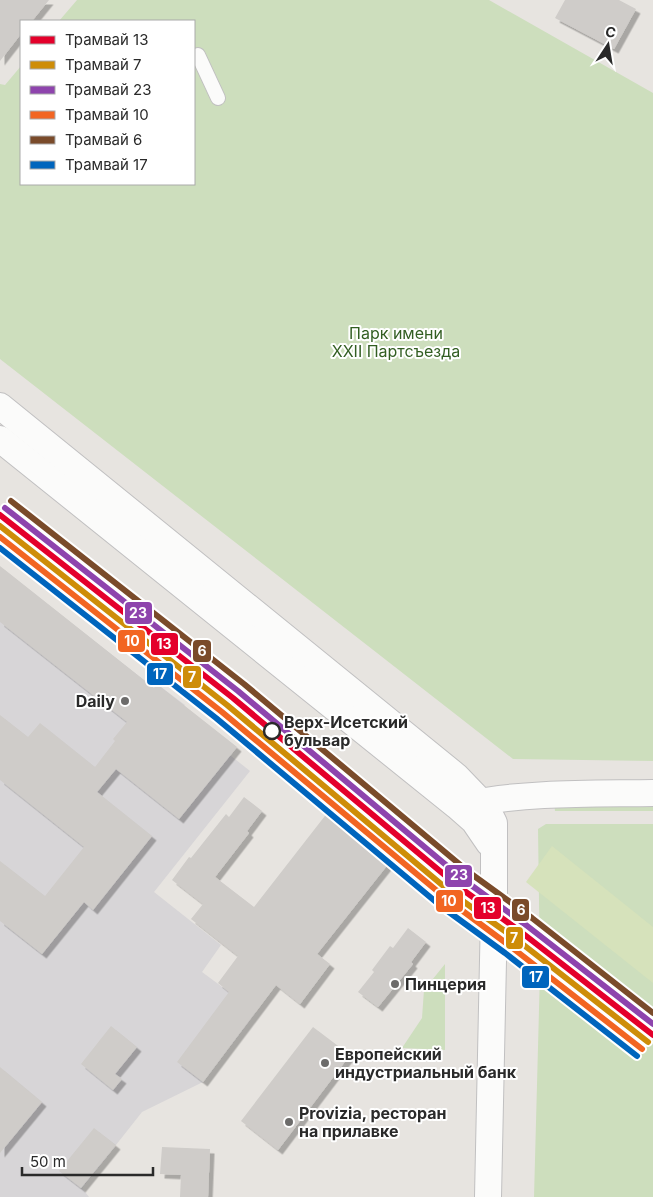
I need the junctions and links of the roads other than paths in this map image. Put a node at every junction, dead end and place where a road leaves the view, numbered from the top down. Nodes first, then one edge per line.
1 (198, 55) dead end
2 (218, 98) dead end
3 (0, 406) edge
4 (0, 439) edge
5 (456, 776) junction
6 (653, 793) edge
7 (534, 795) junction
8 (469, 804) junction
9 (494, 856) junction
10 (488, 1197) edge

1 - 2 street
3 - 5 main road
4 - 8 main road
5 - 7 main road
5 - 8 main road
6 - 7 main road
7 - 8 main road
7 - 9 main road
8 - 9 main road
9 - 10 main road

